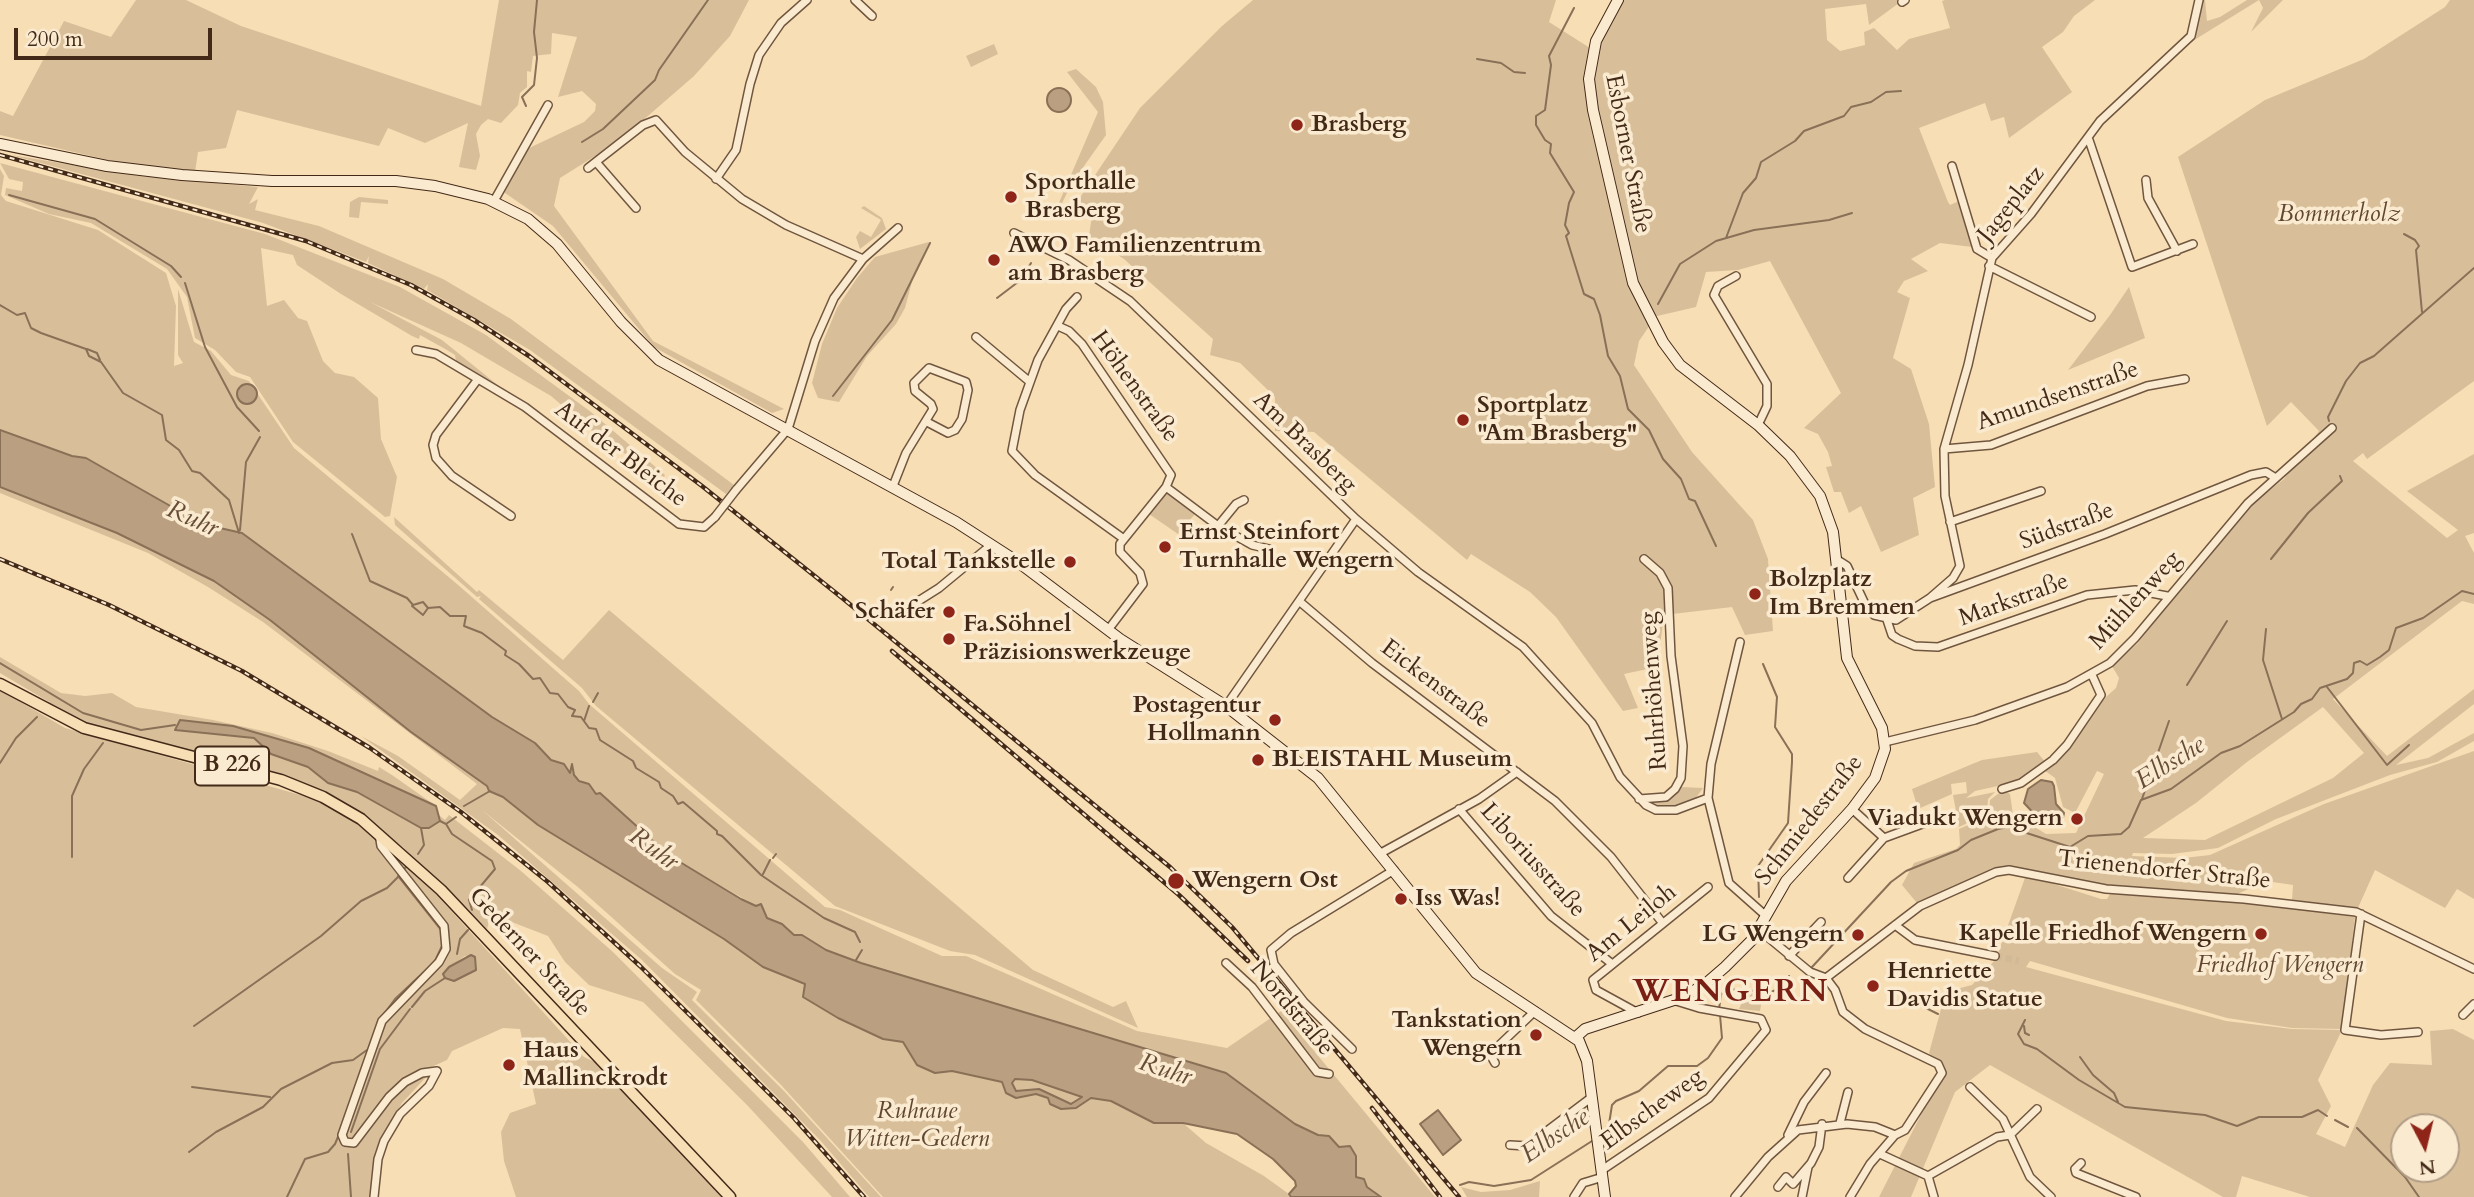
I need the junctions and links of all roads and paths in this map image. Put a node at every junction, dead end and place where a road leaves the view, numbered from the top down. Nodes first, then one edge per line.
1 (807, 0) edge
2 (855, 0) edge
3 (1618, 0) edge
4 (2199, 0) edge
5 (872, 16) dead end
6 (548, 105) dead end
7 (2088, 140) junction
8 (0, 144) edge
9 (596, 162) junction
10 (1952, 166) dead end
11 (588, 168) dead end
12 (716, 179) junction
13 (2146, 180) dead end
14 (494, 201) junction
15 (636, 208) dead end
16 (898, 229) dead end
17 (1014, 233) dead end
18 (2193, 244) dead end
19 (2176, 251) junction
20 (1992, 258) junction
21 (863, 260) junction
22 (1989, 266) junction
23 (1736, 276) dead end
24 (1077, 297) dead end
25 (1649, 317) joint
26 (2091, 317) dead end
27 (1058, 326) junction
28 (976, 337) dead end
29 (416, 350) dead end
30 (2185, 379) dead end
31 (478, 380) junction
32 (1030, 382) junction
33 (927, 422) junction
34 (1758, 425) junction
35 (2332, 428) dead end
36 (788, 429) junction
37 (1944, 449) junction
38 (2274, 477) junction
39 (893, 486) junction
40 (1166, 488) junction
41 (2041, 491) dead end
42 (1244, 500) dead end
43 (511, 516) dead end
44 (1356, 519) junction
45 (1950, 522) junction
46 (1218, 526) junction
47 (1124, 539) junction
48 (991, 545) junction
49 (1269, 549) dead end
50 (1644, 559) dead end
51 (1836, 559) junction
52 (2168, 596) junction
53 (1930, 598) junction
54 (920, 600) dead end
55 (1299, 601) junction
56 (1886, 620) junction
57 (1108, 630) junction
58 (1740, 642) dead end
59 (2092, 675) junction
60 (0, 684) edge
61 (1226, 706) junction
62 (1885, 741) junction
63 (1517, 772) junction
64 (2002, 789) dead end
65 (1708, 798) junction
66 (1639, 799) junction
67 (1460, 809) junction
68 (1852, 809) junction
69 (1933, 820) dead end
70 (379, 833) junction
71 (1884, 838) junction
72 (1381, 853) junction
73 (1394, 870) junction
74 (1848, 878) dead end
75 (1708, 887) dead end
76 (2361, 914) junction
77 (1765, 915) junction
78 (1661, 922) junction
79 (1821, 922) dead end
80 (1895, 925) junction
81 (1758, 929) junction
82 (1789, 956) junction
83 (1995, 956) tunnel mouth
84 (1226, 963) dead end
85 (1611, 963) junction
86 (2474, 969) edge
87 (1826, 978) junction
88 (1673, 1000) junction
89 (2474, 1004) edge
90 (1535, 1011) junction
91 (1639, 1013) junction
92 (2463, 1015) dead end
93 (2418, 1031) dead end
94 (1576, 1037) junction
95 (1352, 1049) dead end
96 (1495, 1063) dead end
97 (1826, 1073) dead end
98 (1329, 1074) dead end
99 (1970, 1087) dead end
100 (1848, 1092) dead end
101 (1591, 1097) junction
102 (2037, 1109) dead end
103 (1840, 1123) junction
104 (1822, 1125) junction
105 (1895, 1135) junction
106 (2010, 1135) junction
107 (1788, 1136) junction
108 (1510, 1145) dead end
109 (1880, 1154) junction
110 (2081, 1163) dead end
111 (1808, 1166) junction
112 (1602, 1173) junction
113 (1924, 1175) junction
114 (1778, 1187) dead end
115 (374, 1197) edge
116 (730, 1197) edge
117 (1574, 1197) edge
118 (1605, 1197) edge
119 (1735, 1197) edge
120 (1802, 1197) edge
121 (1850, 1197) edge
122 (1934, 1197) edge
123 (2051, 1197) edge
124 (2136, 1197) edge

1 - 12 street
2 - 5 street
3 - 25 main road, Esborner Straße
4 - 7 street, Jageplatz
6 - 14 street
7 - 19 street
7 - 20 street, Jageplatz
8 - 14 main road
9 - 11 street
9 - 12 street
9 - 15 street
10 - 20 street
12 - 21 street
13 - 19 street
14 - 36 main road
16 - 21 street
17 - 44 street, Am Brasberg
18 - 19 street
20 - 22 street, Jageplatz
21 - 36 street
22 - 26 street
22 - 37 street, Jageplatz
23 - 34 street
24 - 27 street
25 - 34 main road, Schmiedestraße
27 - 32 street
27 - 40 street, Höhenstraße
28 - 32 street
29 - 31 street, Auf der Bleiche
30 - 37 street, Amundsenstraße
31 - 36 street, Auf der Bleiche, bridge
31 - 43 street
32 - 47 street
33 - 33 street
33 - 39 street
34 - 51 main road, Schmiedestraße
35 - 38 street, Mühlenweg
36 - 39 main road
37 - 45 street, Jageplatz
38 - 52 street, Mühlenweg
38 - 53 street, Südstraße
39 - 48 main road
40 - 46 street
40 - 47 street
41 - 45 street
42 - 46 street
44 - 55 street
44 - 66 street, Am Brasberg
45 - 53 street, Jageplatz
46 - 49 street
47 - 57 street
48 - 54 street
48 - 57 main road
50 - 66 street, Ruhrhöhenweg
51 - 56 street
51 - 62 main road, Schmiedestraße
52 - 56 street, Markstraße
52 - 59 street, Mühlenweg
53 - 56 street, Südstraße
55 - 61 street
55 - 63 street, Eickenstraße
57 - 61 main road
58 - 65 street
59 - 62 street, Mühlenweg
59 - 64 street
60 - 70 main road, Gederner Straße / B 226
61 - 72 main road
62 - 68 main road, Schmiedestraße
63 - 67 street
63 - 78 street, Eickenstraße
65 - 66 street
65 - 77 street
67 - 72 street
67 - 85 street, Liboriusstraße
68 - 71 street
68 - 77 main road, Schmiedestraße
69 - 71 street
70 - 115 street, Gederner Straße
70 - 116 main road, Gederner Straße / B 226
71 - 74 street
72 - 73 main road
73 - 90 main road
73 - 95 street, Nordstraße
75 - 78 street, Am Leiloh
76 - 80 street, Trienendorfer Straße
76 - 86 street, Trienendorfer Straße
76 - 93 street
77 - 81 main road, Schmiedestraße
78 - 85 street, Am Leiloh
79 - 82 street
80 - 83 street
80 - 87 street, Trienendorfer Straße
81 - 82 street
81 - 88 main road, Schmiedestraße
82 - 87 street
84 - 98 street, Nordstraße
85 - 91 street, Am Leiloh
87 - 105 street
88 - 91 main road, Schmiedestraße
88 - 112 street, Elbscheweg
89 - 92 street
90 - 94 main road
90 - 96 street
91 - 94 main road, Schmiedestraße
94 - 101 main road
97 - 107 street
99 - 106 street
100 - 103 street
101 - 108 street
101 - 112 main road
102 - 106 street
103 - 104 street
103 - 105 street
104 - 107 street
104 - 111 street
105 - 109 street
106 - 113 street
106 - 123 street
107 - 119 street
109 - 113 street
109 - 121 street
110 - 124 street
111 - 114 street
111 - 120 street
112 - 117 street
112 - 118 main road
113 - 122 street

